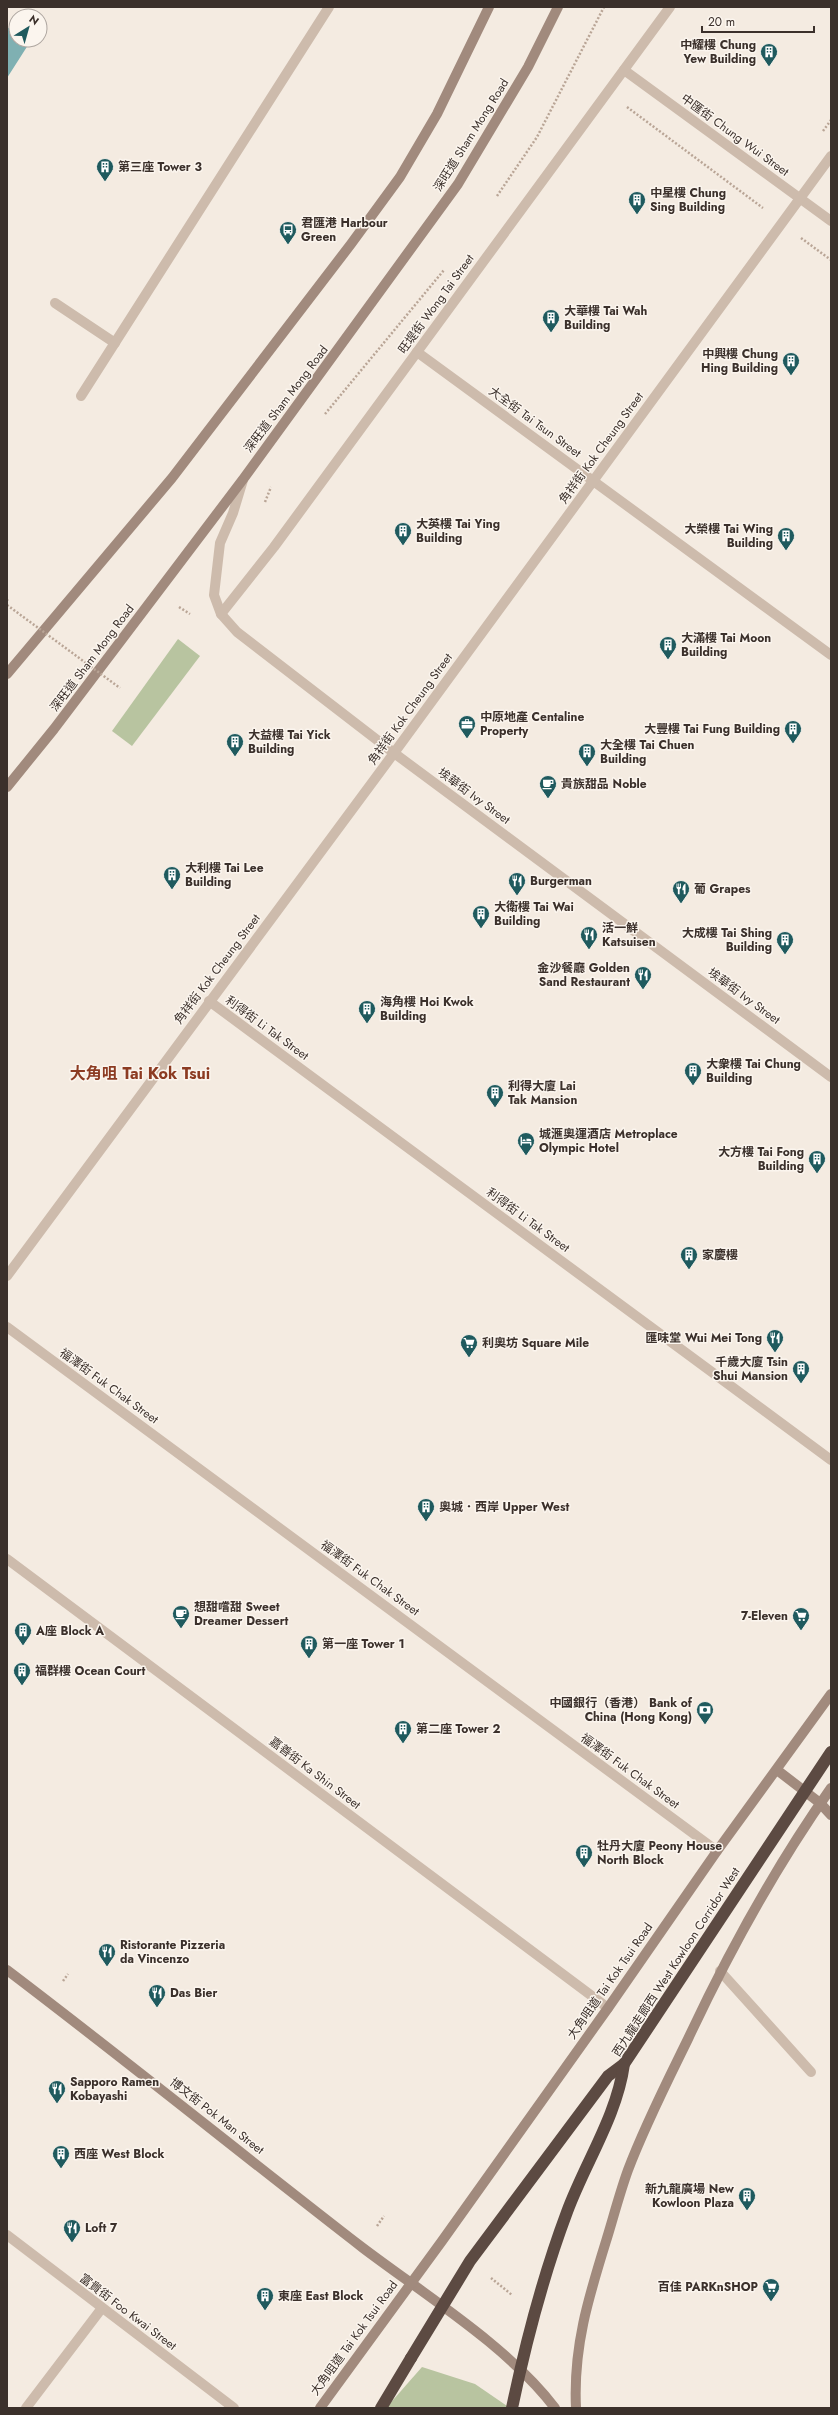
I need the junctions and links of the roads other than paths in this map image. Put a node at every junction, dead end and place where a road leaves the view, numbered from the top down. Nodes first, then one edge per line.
1 (329, 7) edge
2 (489, 7) edge
3 (558, 7) edge
4 (670, 7) edge
5 (624, 70) junction
6 (831, 156) edge
7 (800, 198) junction
8 (831, 221) edge
9 (55, 304) dead end
10 (115, 343) junction
11 (417, 352) junction
12 (82, 396) dead end
13 (244, 478) junction
14 (593, 481) junction
15 (222, 614) junction
16 (831, 656) edge
17 (7, 674) edge
18 (394, 754) junction
19 (7, 787) edge
20 (209, 1001) junction
21 (831, 1077) edge
22 (7, 1276) edge
23 (7, 1327) edge
24 (831, 1460) edge
25 (7, 1559) edge
26 (831, 1694) edge
27 (831, 1752) edge
28 (777, 1770) junction
29 (831, 1788) edge
30 (820, 1803) junction
31 (831, 1815) edge
32 (717, 1851) junction
33 (7, 1970) edge
34 (720, 1971) junction
35 (608, 2008) junction
36 (624, 2064) junction
37 (810, 2072) dead end
38 (7, 2235) edge
39 (410, 2283) junction
40 (102, 2308) junction
41 (26, 2408) edge
42 (234, 2408) edge
43 (320, 2408) edge
44 (381, 2408) edge
45 (512, 2408) edge
46 (555, 2408) edge
47 (576, 2408) edge

1 - 10 street
2 - 17 main road
3 - 13 main road, 深旺道 Sham Mong Road
4 - 5 street, 旺堤街 Wong Tai Street
5 - 7 street, 中匯街 Chung Wui Street
5 - 11 street, 旺堤街 Wong Tai Street
6 - 7 street, 角祥街 Kok Cheung Street
7 - 8 street, 中匯街 Chung Wui Street
7 - 14 street, 角祥街 Kok Cheung Street
9 - 10 street
10 - 12 street
11 - 14 street, 大全街 Tai Tsun Street
11 - 15 street, 旺堤街 Wong Tai Street
13 - 15 street, 埃華街 Ivy Street
13 - 19 main road, 深旺道 Sham Mong Road
14 - 16 street, 大全街 Tai Tsun Street
14 - 18 street, 角祥街 Kok Cheung Street
15 - 18 street, 埃華街 Ivy Street
18 - 20 street, 角祥街 Kok Cheung Street
18 - 21 street, 埃華街 Ivy Street
20 - 22 street, 角祥街 Kok Cheung Street
20 - 24 street, 利得街 Li Tak Street
23 - 32 street, 福澤街 Fuk Chak Street
25 - 35 street, 嘉善街 Ka Shin Street
26 - 28 main road, 大角咀道 Tai Kok Tsui Road
27 - 36 highway, 西九龍走廊西 West Kowloon Corridor West, bridge
28 - 30 main road
28 - 32 main road, 大角咀道 Tai Kok Tsui Road
29 - 30 main road
30 - 31 main road
30 - 34 main road
32 - 35 main road, 大角咀道 Tai Kok Tsui Road
33 - 39 main road, 博文街 Pok Man Street
34 - 37 street
34 - 47 main road
35 - 39 main road, 大角咀道 Tai Kok Tsui Road
36 - 44 highway, bridge
36 - 45 highway, 西九龍走廊西 West Kowloon Corridor West, bridge
38 - 40 street, 富貴街 Foo Kwai Street
39 - 43 main road, 大角咀道 Tai Kok Tsui Road
39 - 46 main road, 大角咀道 Tai Kok Tsui Road
40 - 41 street
40 - 42 street, 富貴街 Foo Kwai Street

